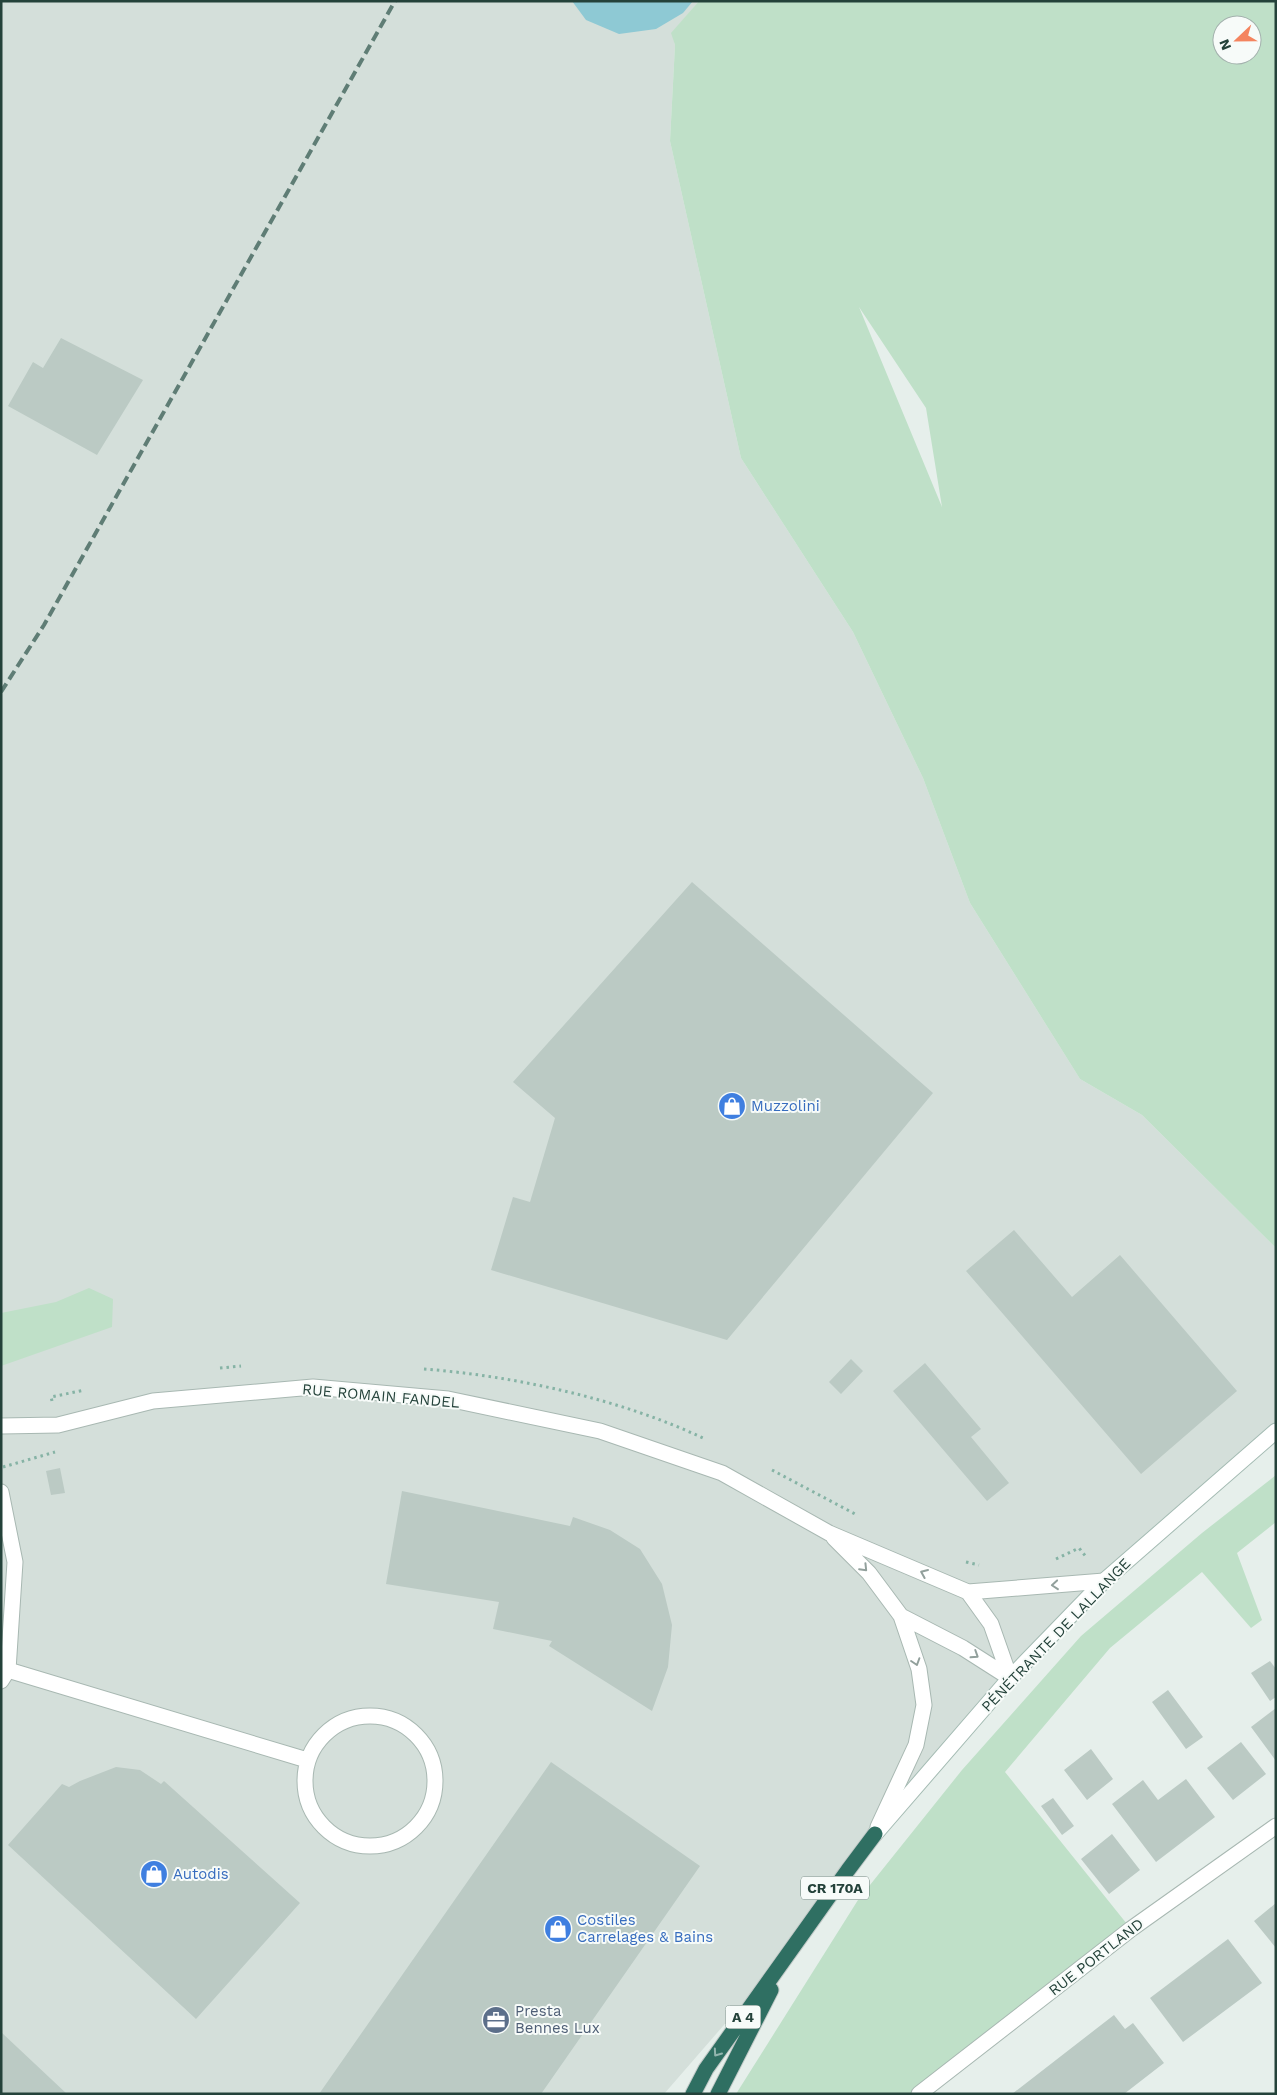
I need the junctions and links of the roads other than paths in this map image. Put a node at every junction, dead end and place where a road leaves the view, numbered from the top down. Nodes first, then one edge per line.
1 (1, 1426) edge
2 (1276, 1431) edge
3 (1, 1492) edge
4 (829, 1533) junction
5 (1104, 1581) junction
6 (968, 1592) junction
7 (901, 1616) junction
8 (5, 1676) edge
9 (1010, 1678) junction
10 (307, 1760) junction
11 (1276, 1826) edge
12 (875, 1834) junction
13 (796, 1942) junction
14 (694, 2094) edge
15 (718, 2094) edge
16 (920, 2094) edge

1 - 4 street, RUE ROMAIN FANDEL
2 - 5 street, PÉNÉTRANTE DE LALLANGE / CR 170A
3 - 8 street
6 -> 4 street, RUE ROMAIN FANDEL
4 -> 7 street, RUE ROMAIN FANDEL
5 -> 6 street, RUE ROMAIN FANDEL
5 - 9 street, PÉNÉTRANTE DE LALLANGE / CR 170A
6 - 9 street
7 -> 9 street, RUE ROMAIN FANDEL
7 -> 12 street, RUE ROMAIN FANDEL
8 - 10 street
9 - 12 street, PÉNÉTRANTE DE LALLANGE / CR 170A
10 - 10 street
11 - 16 street, RUE PORTLAND
12 - 13 highway, CR 170A
13 -> 14 highway, A 4
13 - 15 highway, A 4

